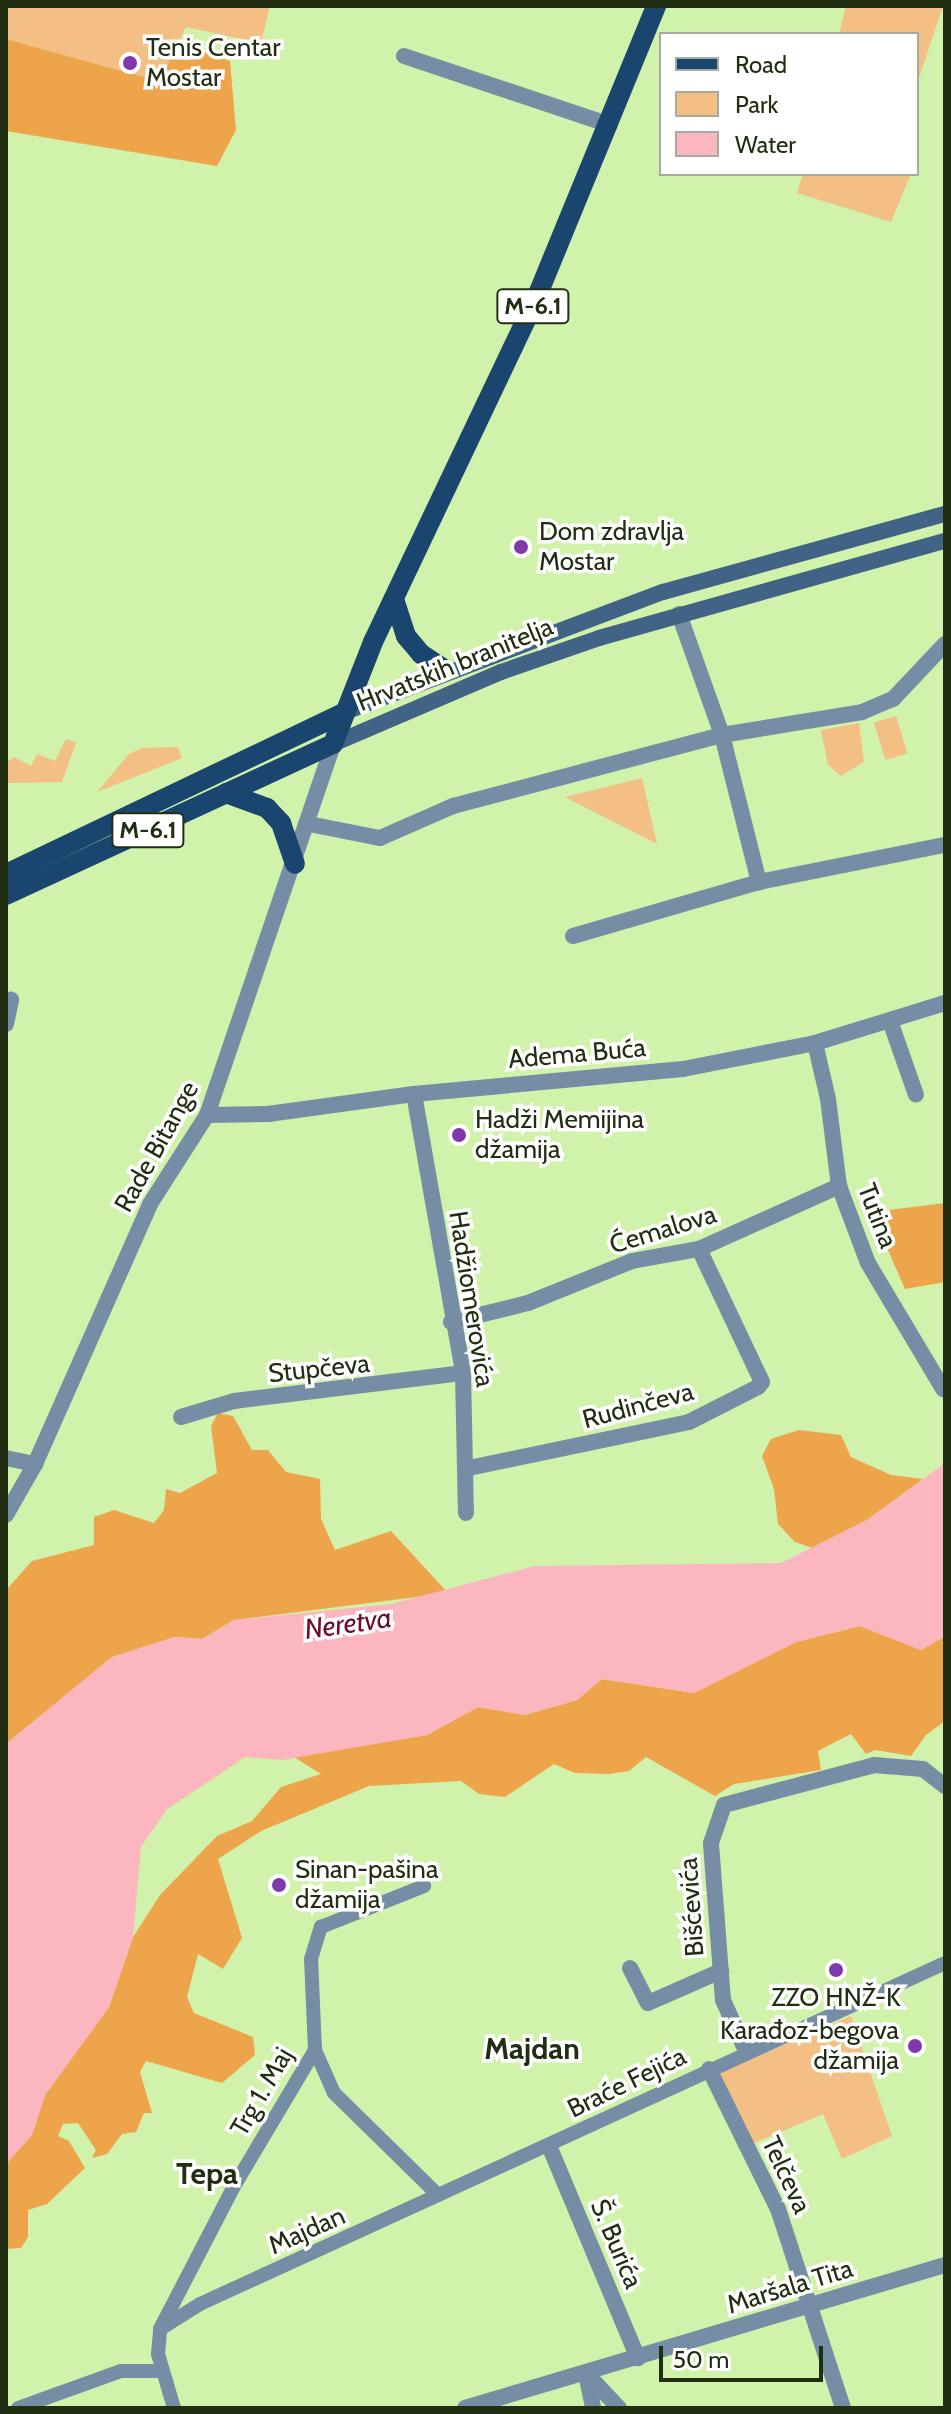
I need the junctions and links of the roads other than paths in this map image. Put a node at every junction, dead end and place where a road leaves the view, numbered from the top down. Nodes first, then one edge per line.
1 (656, 6) edge
2 (404, 56) dead end
3 (610, 125) junction
4 (945, 514) edge
5 (945, 541) edge
6 (394, 599) junction
7 (679, 614) junction
8 (945, 644) edge
9 (446, 670) junction
10 (345, 712) junction
11 (722, 735) junction
12 (333, 744) junction
13 (226, 793) junction
14 (309, 824) junction
15 (945, 845) edge
16 (295, 864) junction
17 (6, 874) edge
18 (759, 882) junction
19 (6, 895) edge
20 (573, 936) dead end
21 (11, 1000) dead end
22 (945, 1003) edge
23 (890, 1021) junction
24 (6, 1024) edge
25 (815, 1043) junction
26 (414, 1094) junction
27 (916, 1095) dead end
28 (207, 1115) junction
29 (839, 1186) junction
30 (699, 1249) junction
31 (451, 1322) junction
32 (463, 1373) junction
33 (943, 1389) dead end
34 (181, 1417) dead end
35 (6, 1458) edge
36 (35, 1464) junction
37 (469, 1468) junction
38 (466, 1513) dead end
39 (6, 1515) edge
40 (945, 1786) edge
41 (424, 1886) dead end
42 (945, 1963) edge
43 (630, 1968) dead end
44 (721, 1971) junction
45 (315, 2050) junction
46 (746, 2051) junction
47 (709, 2069) junction
48 (550, 2148) junction
49 (438, 2195) junction
50 (945, 2265) edge
51 (812, 2304) junction
52 (160, 2329) junction
53 (638, 2358) junction
54 (162, 2371) junction
55 (586, 2373) junction
56 (18, 2408) edge
57 (174, 2408) edge
58 (465, 2408) edge
59 (593, 2408) edge
60 (619, 2408) edge
61 (843, 2408) edge

1 - 3 main road, M-6.1
2 - 3 street
3 - 6 main road, M-6.1
4 - 9 main road
5 - 7 main road, Hrvatskih branitelja
6 - 9 main road
6 - 10 main road, M-6.1
7 - 11 street
7 - 12 main road, Hrvatskih branitelja
8 - 11 street
9 - 10 main road
10 - 12 main road, M-6.1
10 - 17 main road, M-6.1
11 - 14 street
11 - 18 street
12 - 13 main road, Hrvatskih branitelja / M-6.1
12 - 14 street, Rade Bitange
13 - 16 main road
13 - 19 main road, Hrvatskih branitelja / M-6.1
14 - 16 street, Rade Bitange
15 - 18 street
16 - 28 street, Rade Bitange
18 - 20 street
21 - 24 street
22 - 23 street, Adema Buća
23 - 25 street, Adema Buća
23 - 27 street
25 - 26 street, Adema Buća
25 - 29 street, Tutina
26 - 28 street, Adema Buća
26 - 31 street, Hadžiomerovića
28 - 36 street, Rade Bitange
29 - 30 street, Ćemalova
29 - 33 street, Tutina
30 - 31 street, Ćemalova
30 - 37 street, Rudinčeva
31 - 32 street, Hadžiomerovića
32 - 34 street, Stupčeva
32 - 37 street, Hadžiomerovića
35 - 36 street
36 - 39 street, Rade Bitange
37 - 38 street, Hadžiomerovića
40 - 44 street, Bišćevića
41 - 45 street
42 - 46 street, Braće Fejića
43 - 44 street
44 - 46 street, Bišćevića
45 - 49 street, Trg 1. Maj
45 - 52 street, Trg 1. Maj
46 - 47 street, Braće Fejića
47 - 48 street, Braće Fejića
47 - 51 street, Telčeva
48 - 49 street, Majdan
48 - 53 street, Š. Burića
49 - 52 street, Majdan
50 - 51 street, Maršala Tita
51 - 53 street, Maršala Tita
51 - 61 street, Telčeva
52 - 54 street
53 - 55 street, Maršala Tita
54 - 56 street
54 - 57 street
55 - 58 street, Maršala Tita
55 - 59 street
55 - 60 street

